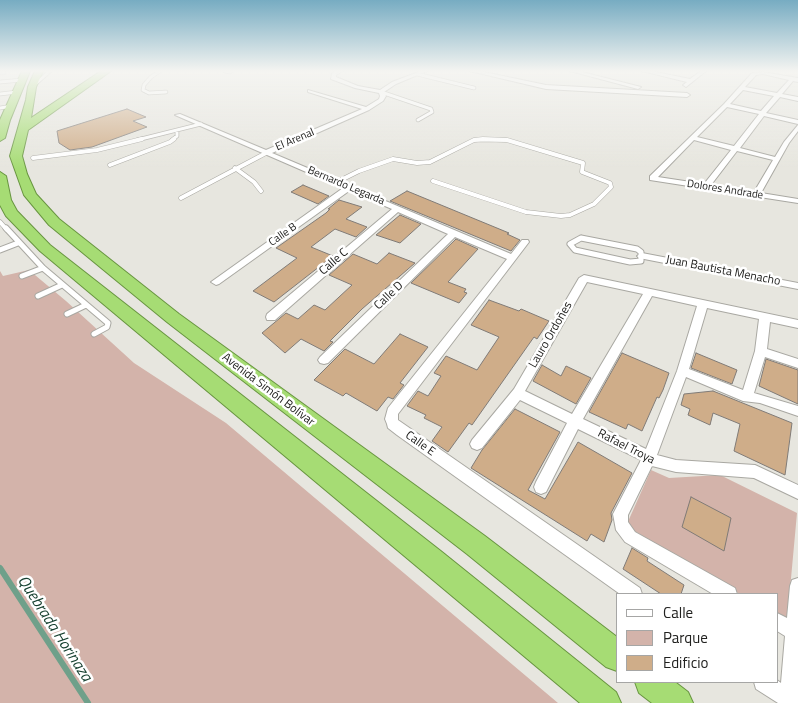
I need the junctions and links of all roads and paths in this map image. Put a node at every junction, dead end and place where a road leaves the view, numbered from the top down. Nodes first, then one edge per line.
1 (27, 104) edge
2 (56, 104) edge
3 (350, 104) edge
4 (375, 104) edge
5 (416, 104) edge
6 (770, 104) edge
7 (726, 105) joint
8 (12, 106) joint
9 (0, 108) edge
10 (366, 109) junction
11 (762, 114) junction
12 (178, 115) dead end
13 (418, 120) dead end
14 (798, 122) edge
15 (201, 124) junction
16 (798, 127) edge
17 (4, 130) edge
18 (177, 132) junction
19 (693, 138) junction
20 (735, 149) junction
21 (266, 153) junction
22 (33, 158) dead end
23 (776, 159) junction
24 (110, 165) dead end
25 (235, 168) junction
26 (0, 176) edge
27 (433, 181) dead end
28 (337, 182) junction
29 (706, 187) junction
30 (350, 188) junction
31 (261, 191) dead end
32 (756, 195) junction
33 (181, 198) dead end
34 (798, 201) edge
35 (398, 208) junction
36 (0, 222) edge
37 (3, 230) edge
38 (454, 233) junction
39 (525, 242) dead end
40 (18, 243) junction
41 (0, 250) edge
42 (645, 256) junction
43 (513, 258) junction
44 (43, 268) junction
45 (22, 276) dead end
46 (216, 282) dead end
47 (62, 285) junction
48 (798, 286) edge
49 (649, 293) junction
50 (38, 296) dead end
51 (703, 303) junction
52 (86, 305) junction
53 (67, 314) dead end
54 (765, 316) junction
55 (271, 317) dead end
56 (798, 324) edge
57 (94, 334) dead end
58 (761, 350) junction
59 (324, 360) dead end
60 (798, 364) edge
61 (682, 371) junction
62 (518, 393) junction
63 (747, 397) junction
64 (798, 411) edge
65 (575, 421) junction
66 (477, 444) dead end
67 (649, 458) junction
68 (541, 487) dead end
69 (798, 492) edge
70 (798, 586) edge
71 (633, 593) edge
72 (727, 593) edge
73 (778, 623) edge
74 (793, 631) junction
75 (616, 655) edge
76 (651, 683) edge
77 (765, 683) edge
78 (792, 701) edge
79 (605, 703) edge
80 (677, 703) edge

1 - 17 highway, Avenida Simón Bolívar
2 - 17 highway
3 - 10 street
4 - 10 street, El Arenal
5 - 13 lane
6 - 11 street
7 - 11 street
7 - 19 street
8 - 9 lane
8 - 17 highway, Avenida Simón Bolívar
10 - 21 street, El Arenal
11 - 14 street
11 - 20 street
12 - 15 street, Bernardo Legarda
15 - 18 lane
15 - 21 street, Bernardo Legarda
16 - 23 street
17 - 75 highway, Avenida Simón Bolívar
18 - 22 lane
18 - 24 lane
19 - 20 street
19 - 29 street, Dolores Andrade
20 - 23 street
20 - 29 street
21 - 25 lane
21 - 28 street, Bernardo Legarda
23 - 32 street
25 - 31 lane
25 - 33 lane
26 - 79 highway
27 - 28 lane
28 - 30 street, Bernardo Legarda
29 - 32 street, Dolores Andrade
30 - 35 street, Bernardo Legarda
30 - 46 street, Calle B
32 - 34 street, Dolores Andrade
35 - 38 street, Bernardo Legarda
35 - 55 street, Calle C
36 - 37 lane
37 - 40 lane
38 - 43 street, Bernardo Legarda
38 - 59 street, Calle D
39 - 43 street, Calle E
40 - 41 lane
40 - 44 lane
42 - 42 lane
42 - 48 street, Juan Bautista Menacho
43 - 71 street, Calle E
44 - 45 lane
44 - 47 lane
47 - 50 lane
47 - 52 lane
49 - 51 street
49 - 62 street, Lauro Ordoñes
49 - 65 street
51 - 54 street
51 - 61 street
52 - 53 lane
52 - 57 lane
54 - 56 street
54 - 58 street
58 - 60 street
58 - 63 street
61 - 63 street
61 - 67 street
62 - 65 street, Rafael Troya
62 - 66 street, Lauro Ordoñes
63 - 64 street
65 - 67 street, Rafael Troya
65 - 68 street
67 - 69 street, Rafael Troya
67 - 72 street
70 - 74 street
73 - 74 street
74 - 78 street
76 - 80 highway
77 - 78 street

